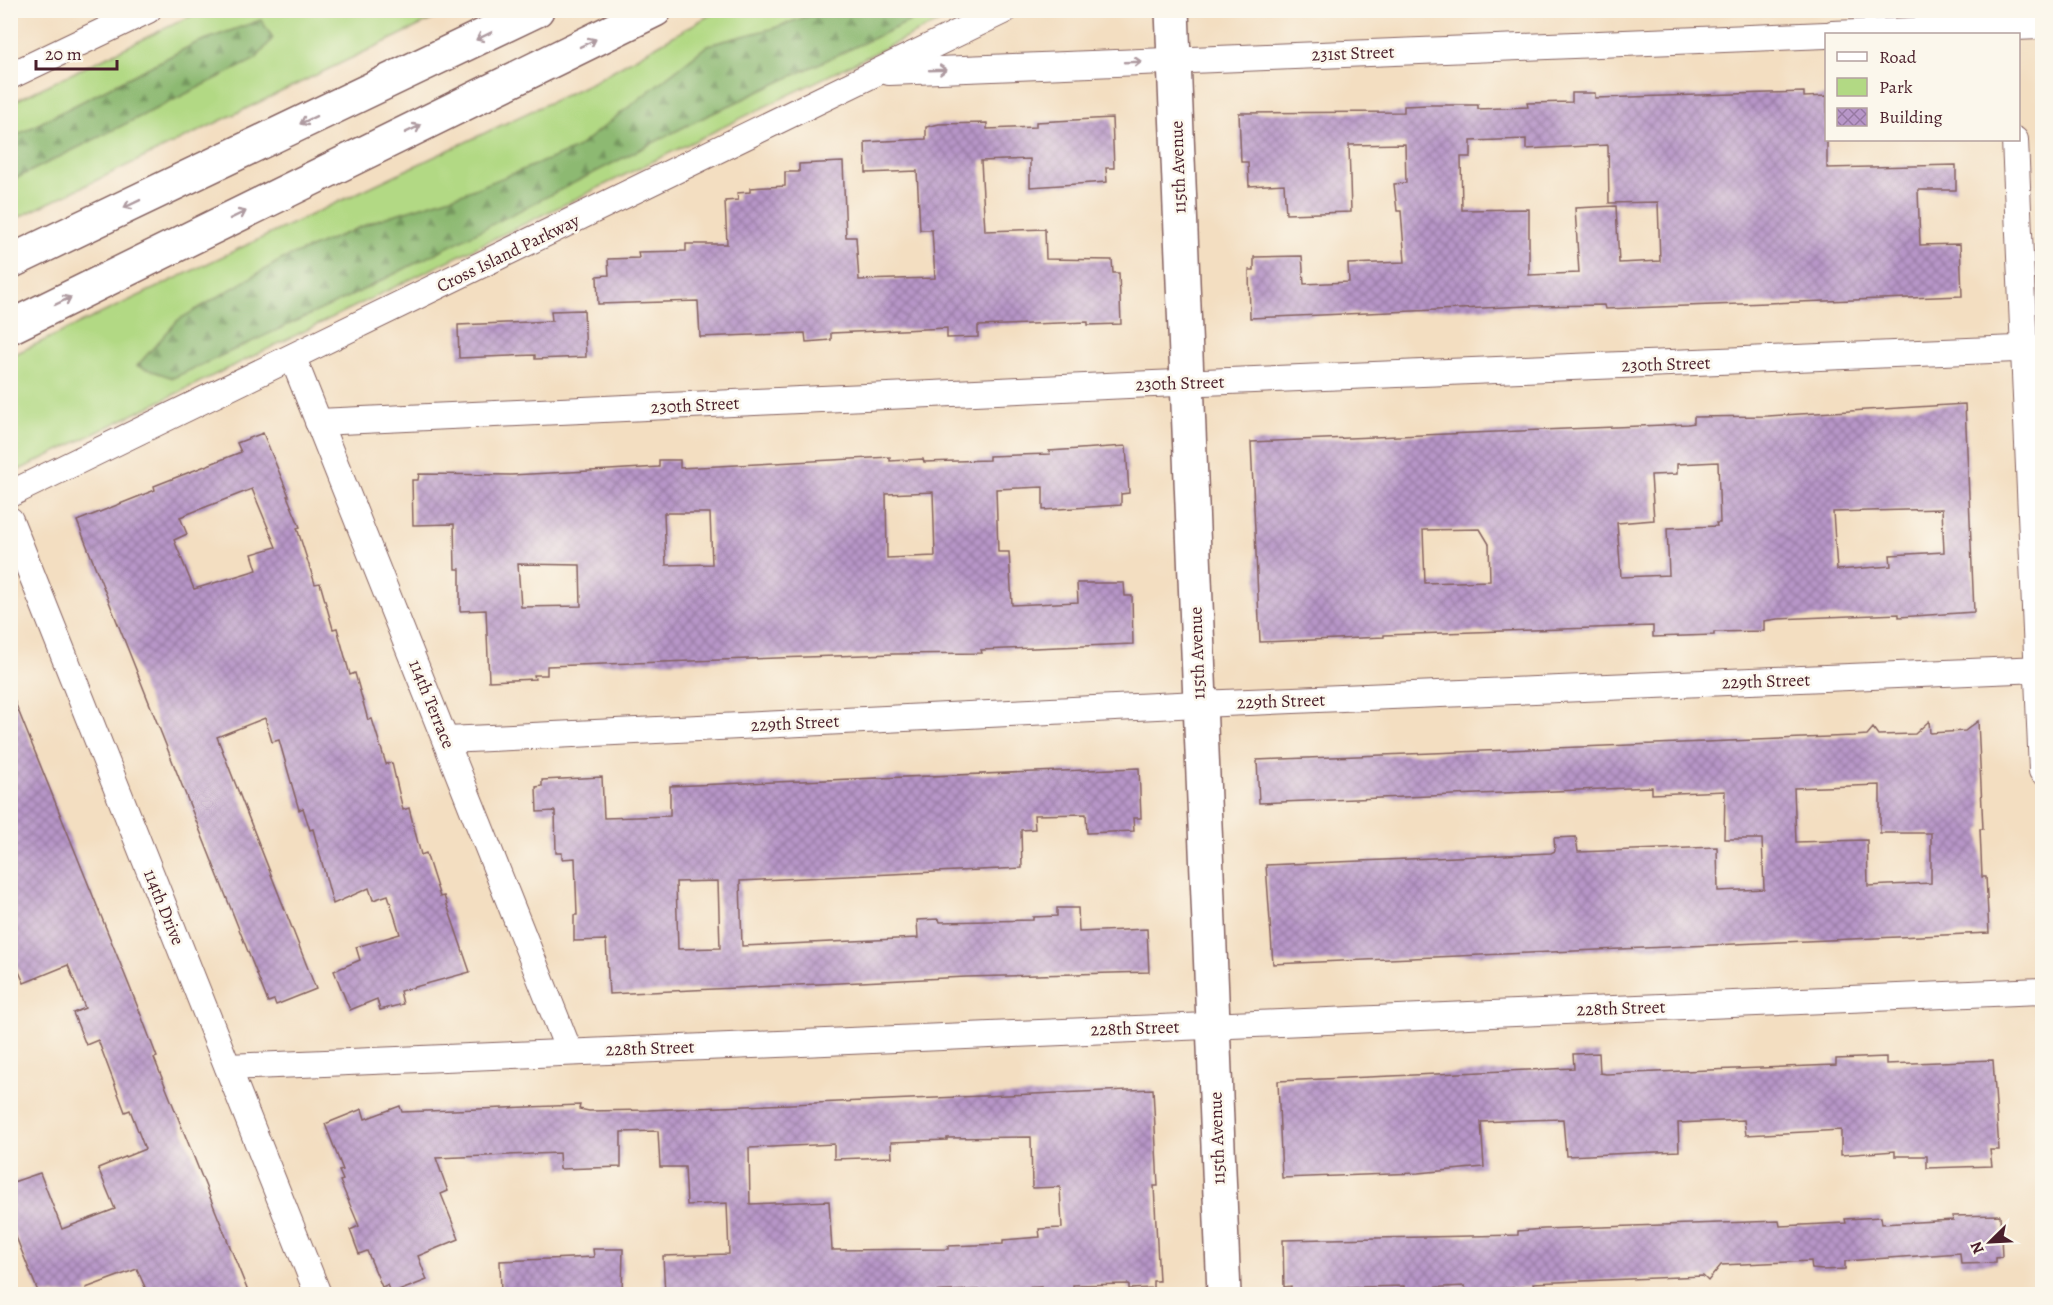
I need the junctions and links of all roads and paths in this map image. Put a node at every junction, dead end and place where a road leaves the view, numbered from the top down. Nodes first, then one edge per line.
1 (147, 10) edge
2 (537, 10) edge
3 (655, 10) edge
4 (1005, 10) edge
5 (1172, 10) edge
6 (2010, 24) edge
7 (2043, 26) edge
8 (1850, 33) edge
9 (1825, 35) edge
10 (1174, 60) junction
11 (880, 72) junction
12 (10, 76) edge
13 (2015, 141) edge
14 (10, 262) edge
15 (10, 327) edge
16 (2033, 349) edge
17 (293, 358) junction
18 (1185, 383) junction
19 (318, 422) junction
20 (10, 494) edge
21 (10, 520) edge
22 (2040, 669) edge
23 (1199, 704) junction
24 (447, 740) junction
25 (2043, 771) edge
26 (2043, 991) edge
27 (1212, 1025) junction
28 (569, 1051) junction
29 (228, 1067) junction
30 (318, 1294) edge
31 (1224, 1294) edge

1 - 12 street
2 -> 14 main road
15 -> 3 main road
4 - 11 street, Cross Island Parkway
5 - 10 main road, 115th Avenue
6 - 7 street
6 - 8 street
9 - 10 street, 231st Street
11 -> 10 street, 231st Street
10 - 18 main road, 115th Avenue
11 - 17 street, Cross Island Parkway
13 - 16 street
16 - 18 street, 230th Street
16 - 22 street
17 - 19 street, 114th Terrace
17 - 20 street, Cross Island Parkway
18 - 19 street, 230th Street
18 - 23 main road, 115th Avenue
19 - 24 street, 114th Terrace
21 - 29 street, 114th Drive
22 - 23 street, 229th Street
22 - 25 street
23 - 24 street, 229th Street
23 - 27 main road, 115th Avenue
24 - 28 street, 114th Terrace
26 - 27 street, 228th Street
27 - 28 street, 228th Street
27 - 31 main road, 115th Avenue
28 - 29 street, 228th Street
29 - 30 street, 114th Drive

